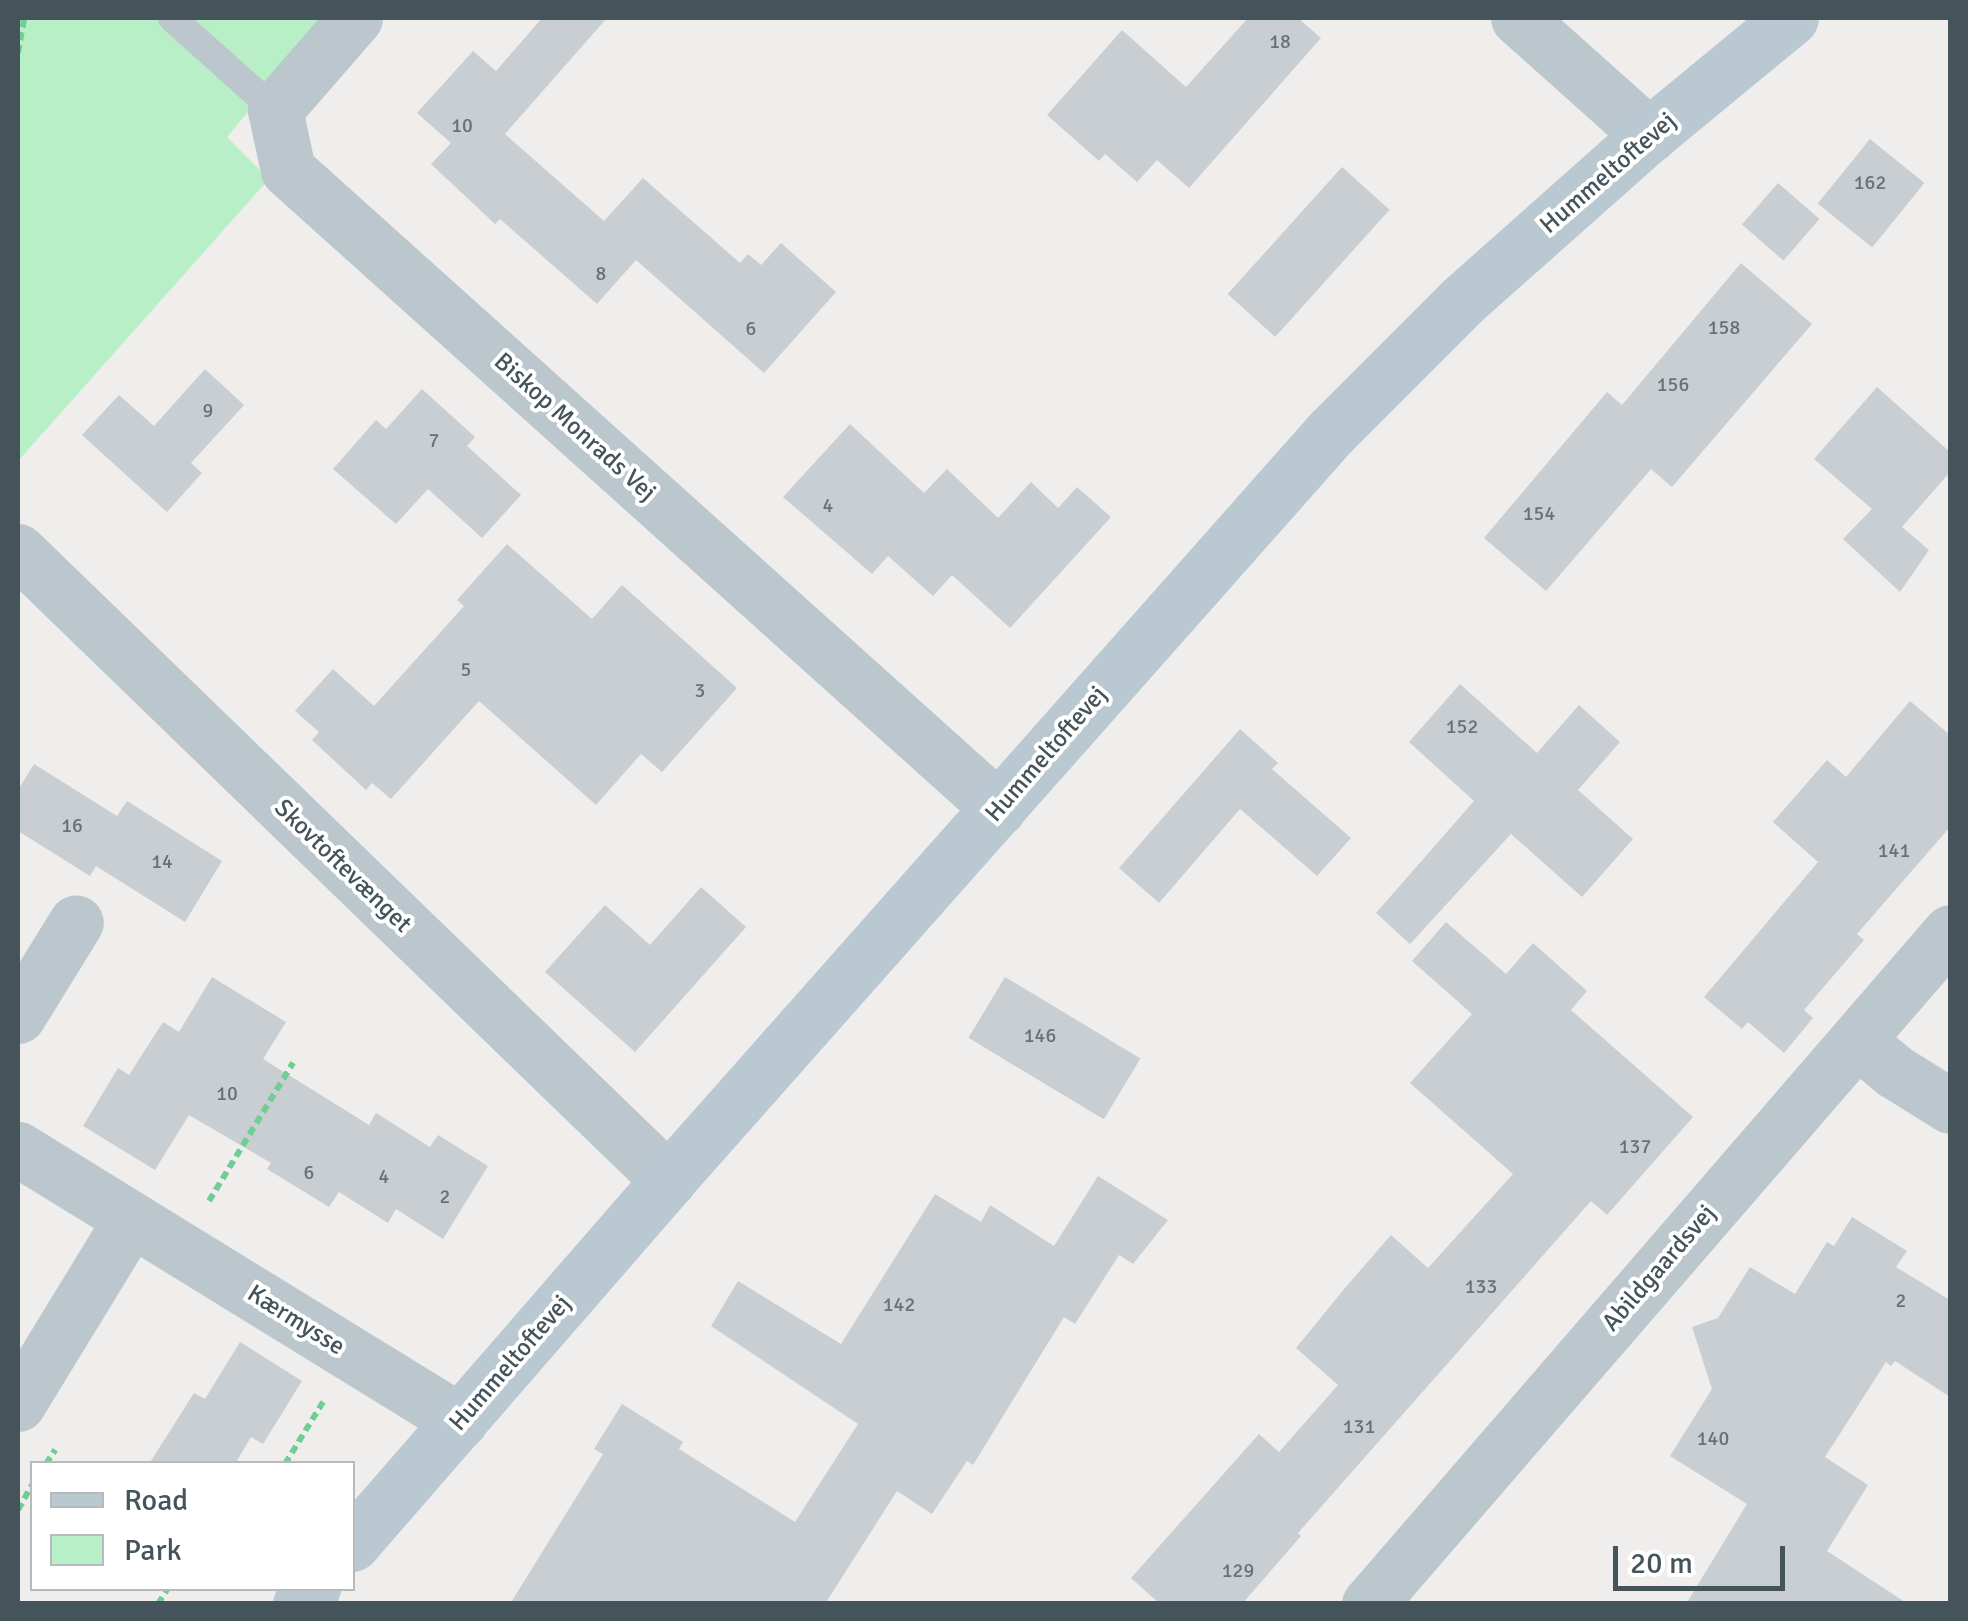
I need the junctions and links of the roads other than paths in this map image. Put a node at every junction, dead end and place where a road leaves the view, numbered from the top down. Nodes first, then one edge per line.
1 (172, 18) edge
2 (354, 18) edge
3 (1518, 18) edge
4 (1791, 18) edge
5 (274, 110) junction
6 (1649, 135) junction
7 (18, 551) edge
8 (998, 808) junction
9 (76, 922) dead end
10 (1950, 932) edge
11 (18, 1016) edge
12 (1857, 1040) junction
13 (1950, 1106) edge
14 (18, 1149) edge
15 (668, 1180) junction
16 (132, 1219) junction
17 (18, 1404) edge
18 (460, 1421) junction
19 (355, 1541) edge
20 (1368, 1604) edge

1 - 5 lane
2 - 5 street
3 - 6 street
4 - 6 street, Hummeltoftevej
5 - 8 street, Biskop Monrads Vej
6 - 8 street, Hummeltoftevej
7 - 15 street, Skovtoftevænget
8 - 15 street, Hummeltoftevej
9 - 11 street
10 - 12 street, Abildgaardsvej
12 - 13 street
12 - 20 street, Abildgaardsvej
14 - 16 street, Kærmysse
15 - 18 street, Hummeltoftevej
16 - 17 street
16 - 18 street, Kærmysse
18 - 19 street, Hummeltoftevej

